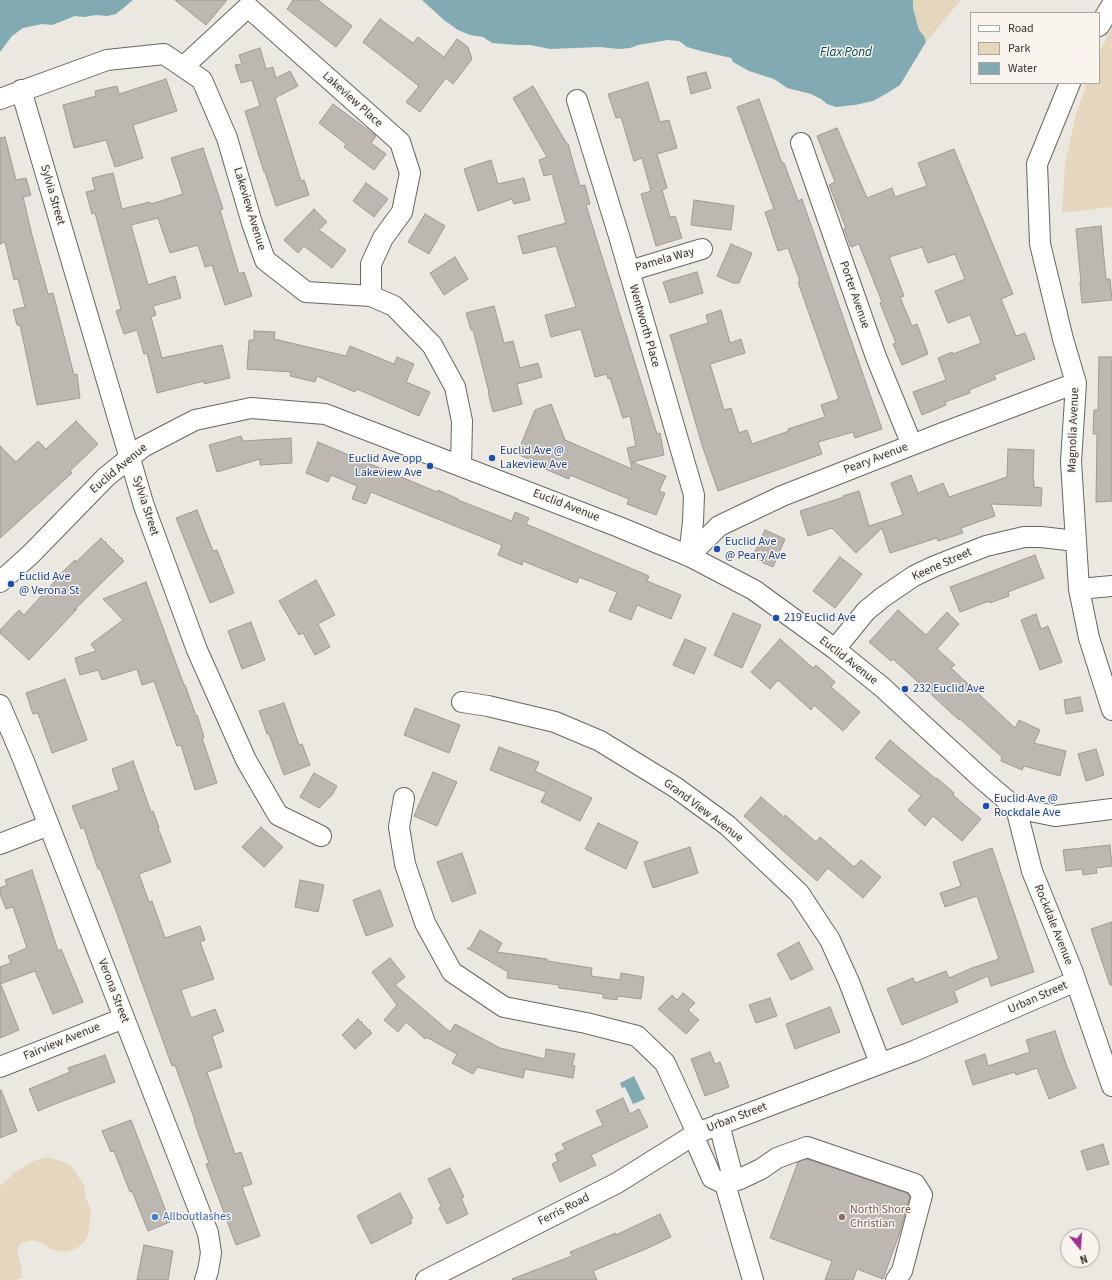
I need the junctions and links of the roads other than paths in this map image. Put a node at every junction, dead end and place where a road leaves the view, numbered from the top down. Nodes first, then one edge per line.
1 (1112, 5) edge
2 (1100, 24) edge
3 (183, 67) junction
4 (1070, 84) edge
5 (21, 90) junction
6 (0, 99) edge
7 (577, 100) dead end
8 (801, 143) dead end
9 (702, 249) dead end
10 (628, 271) junction
11 (371, 296) junction
12 (1076, 383) junction
13 (912, 445) junction
14 (130, 458) junction
15 (461, 466) junction
16 (1076, 541) junction
17 (689, 556) junction
18 (0, 582) edge
19 (1112, 586) edge
20 (1079, 589) junction
21 (835, 649) junction
22 (462, 702) dead end
23 (0, 705) edge
24 (1112, 710) edge
25 (404, 798) dead end
26 (1016, 808) junction
27 (1112, 809) edge
28 (49, 825) junction
29 (321, 836) dead end
30 (0, 844) edge
31 (1076, 981) junction
32 (124, 1018) junction
33 (880, 1063) junction
34 (0, 1067) edge
35 (1112, 1086) edge
36 (719, 1124) junction
37 (695, 1134) junction
38 (725, 1184) junction
39 (205, 1280) edge
40 (426, 1280) edge
41 (753, 1280) edge
42 (896, 1280) edge

1 - 2 street
3 - 5 street, Lakeview Avenue
3 - 11 street, Lakeview Avenue
3 - 11 street, Lakeview Place
4 - 12 street, Magnolia Avenue
5 - 6 street, Lakeview Avenue
5 - 14 street, Sylvia Street
7 - 10 street, Wentworth Place
8 - 13 street, Porter Avenue
9 - 10 street, Pamela Way
10 - 17 street, Wentworth Place
11 - 15 street, Lakeview Avenue
12 - 13 street, Peary Avenue
12 - 16 street, Magnolia Avenue
13 - 17 street, Peary Avenue
14 - 15 street, Euclid Avenue
14 - 18 street, Euclid Avenue
14 - 29 street, Sylvia Street
15 - 17 street, Euclid Avenue
16 - 20 street, Magnolia Avenue
16 - 21 street, Keene Street
17 - 21 street, Euclid Avenue
19 - 20 street
20 - 24 street, Magnolia Avenue
21 - 26 street, Euclid Avenue
22 - 33 street, Grand View Avenue
23 - 28 street, Verona Street
25 - 37 street, Urban Street
26 - 27 street, Euclid Avenue
26 - 31 street, Rockdale Avenue
28 - 30 street
28 - 32 street, Verona Street
31 - 33 street, Urban Street
31 - 35 street, Rockdale Avenue
32 - 34 street, Fairview Avenue
32 - 39 street, Verona Street
33 - 36 street, Urban Street
36 - 37 street, Urban Street
36 - 38 street
37 - 38 street
37 - 40 street, Ferris Road
38 - 41 street
38 - 42 street

